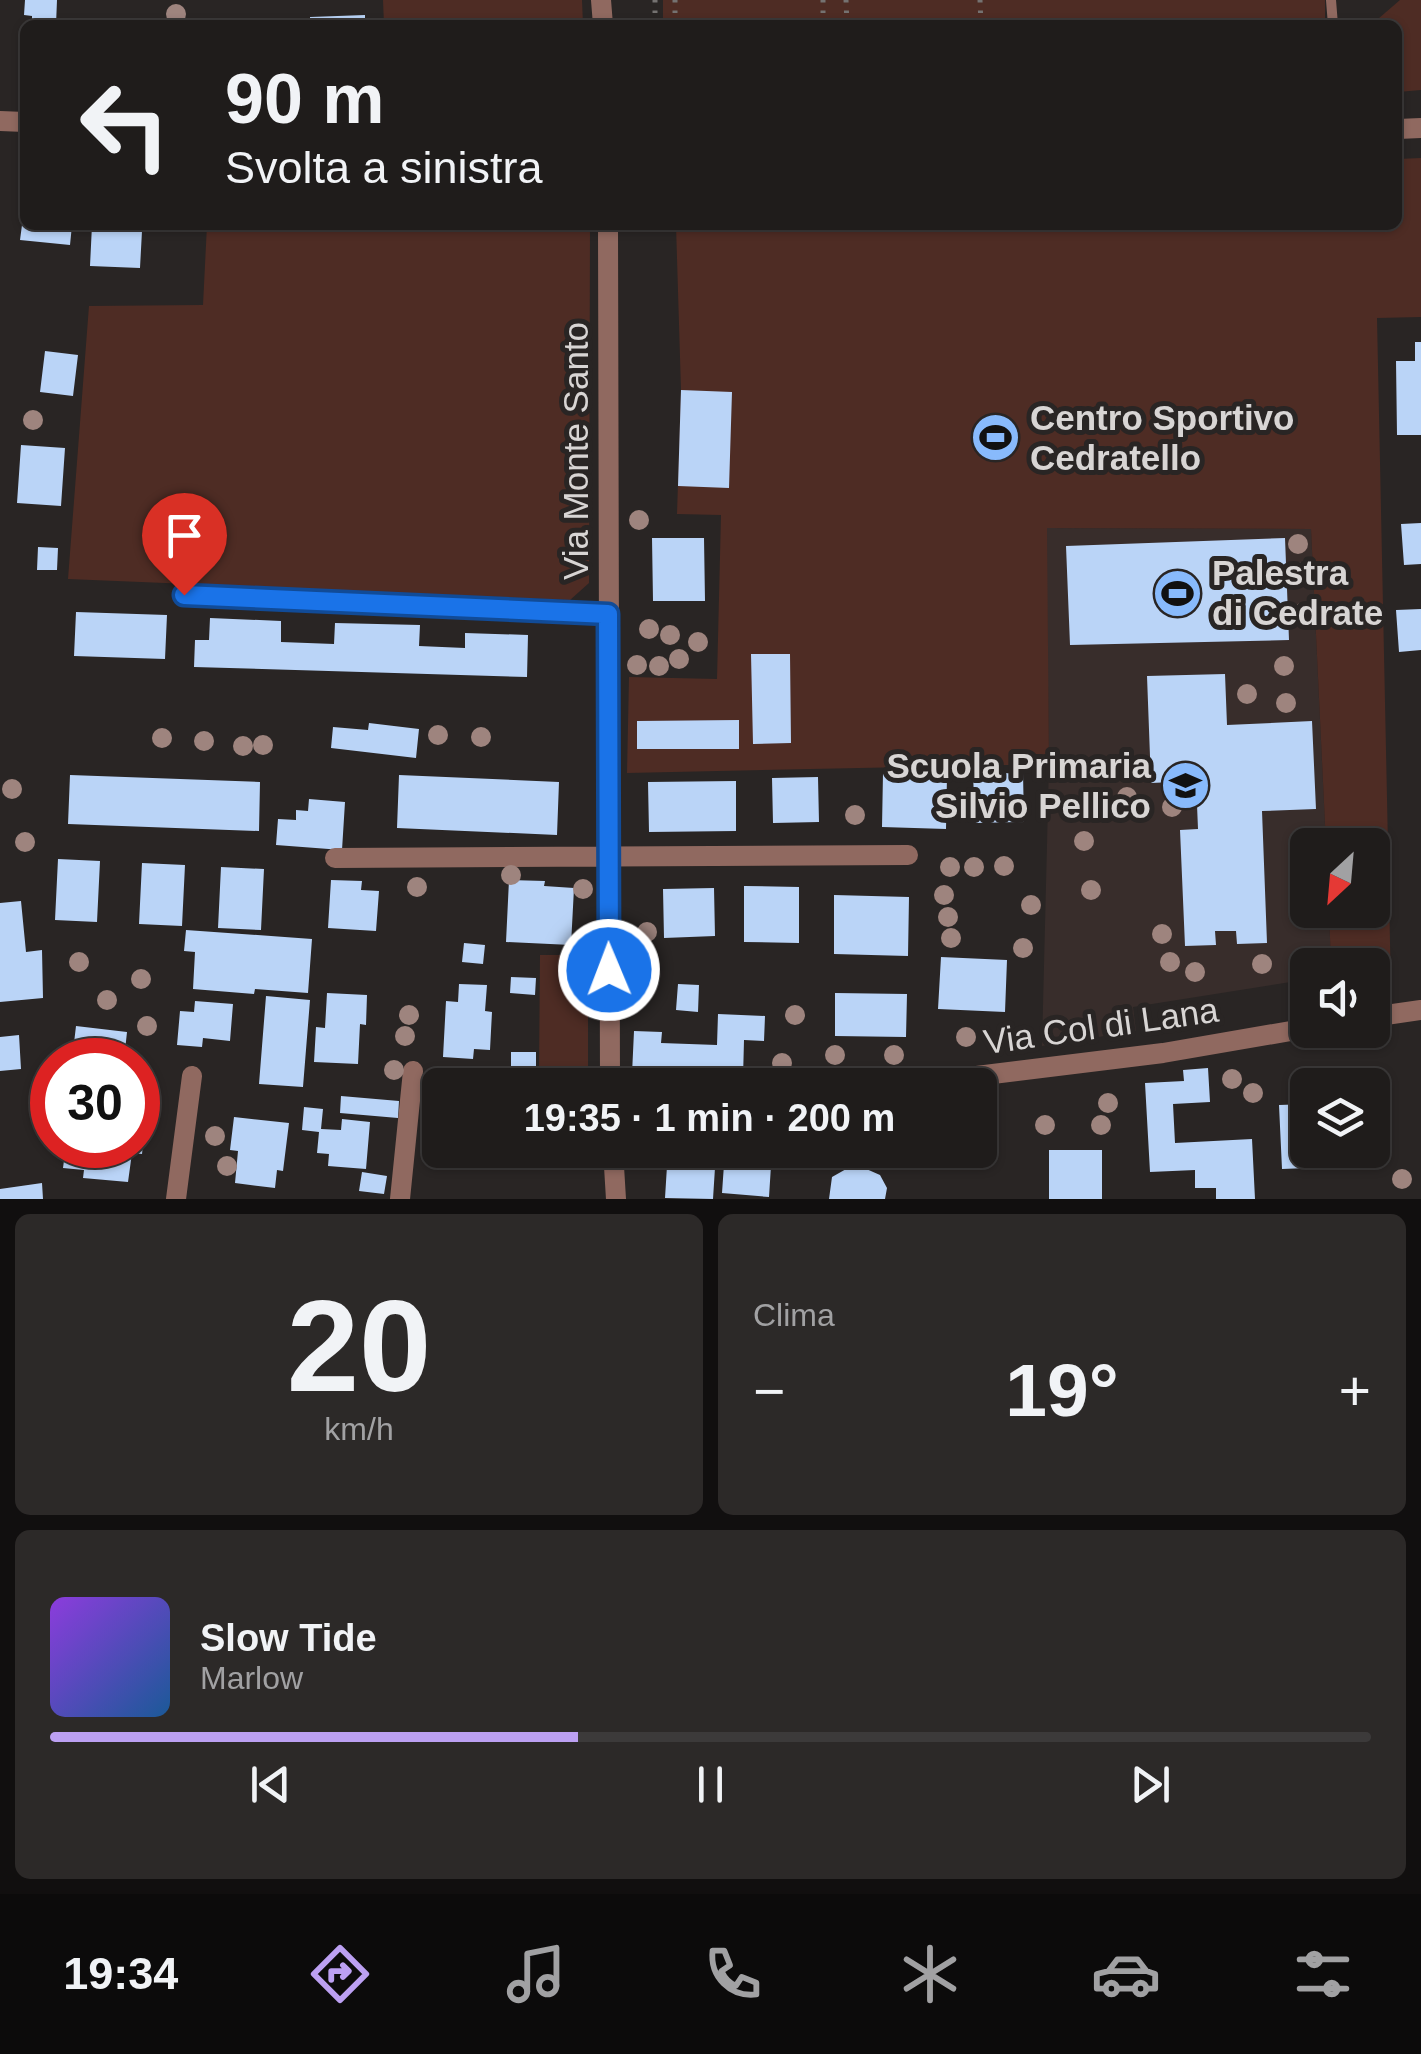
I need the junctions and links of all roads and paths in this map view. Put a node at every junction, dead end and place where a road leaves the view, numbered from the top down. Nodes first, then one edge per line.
1 (608, 230) edge
2 (184, 595) dead end
3 (608, 614) junction
4 (908, 855) dead end
5 (607, 856) junction
6 (334, 858) dead end
7 (1421, 1010) edge
8 (1390, 1014) edge
9 (1290, 1031) edge
10 (610, 1068) edge
11 (414, 1071) dead end
12 (997, 1074) edge
13 (192, 1076) dead end
14 (614, 1168) edge
15 (176, 1199) edge
16 (400, 1199) edge
17 (616, 1199) edge

1 - 3 street, Via Monte Santo
2 - 3 lane
3 - 5 street, Via Monte Santo
4 - 5 street
5 - 6 street
5 - 10 street, Via Monte Santo
7 - 8 street
9 - 12 street, Via Col di Lana
11 - 16 street
13 - 15 street
14 - 17 street

